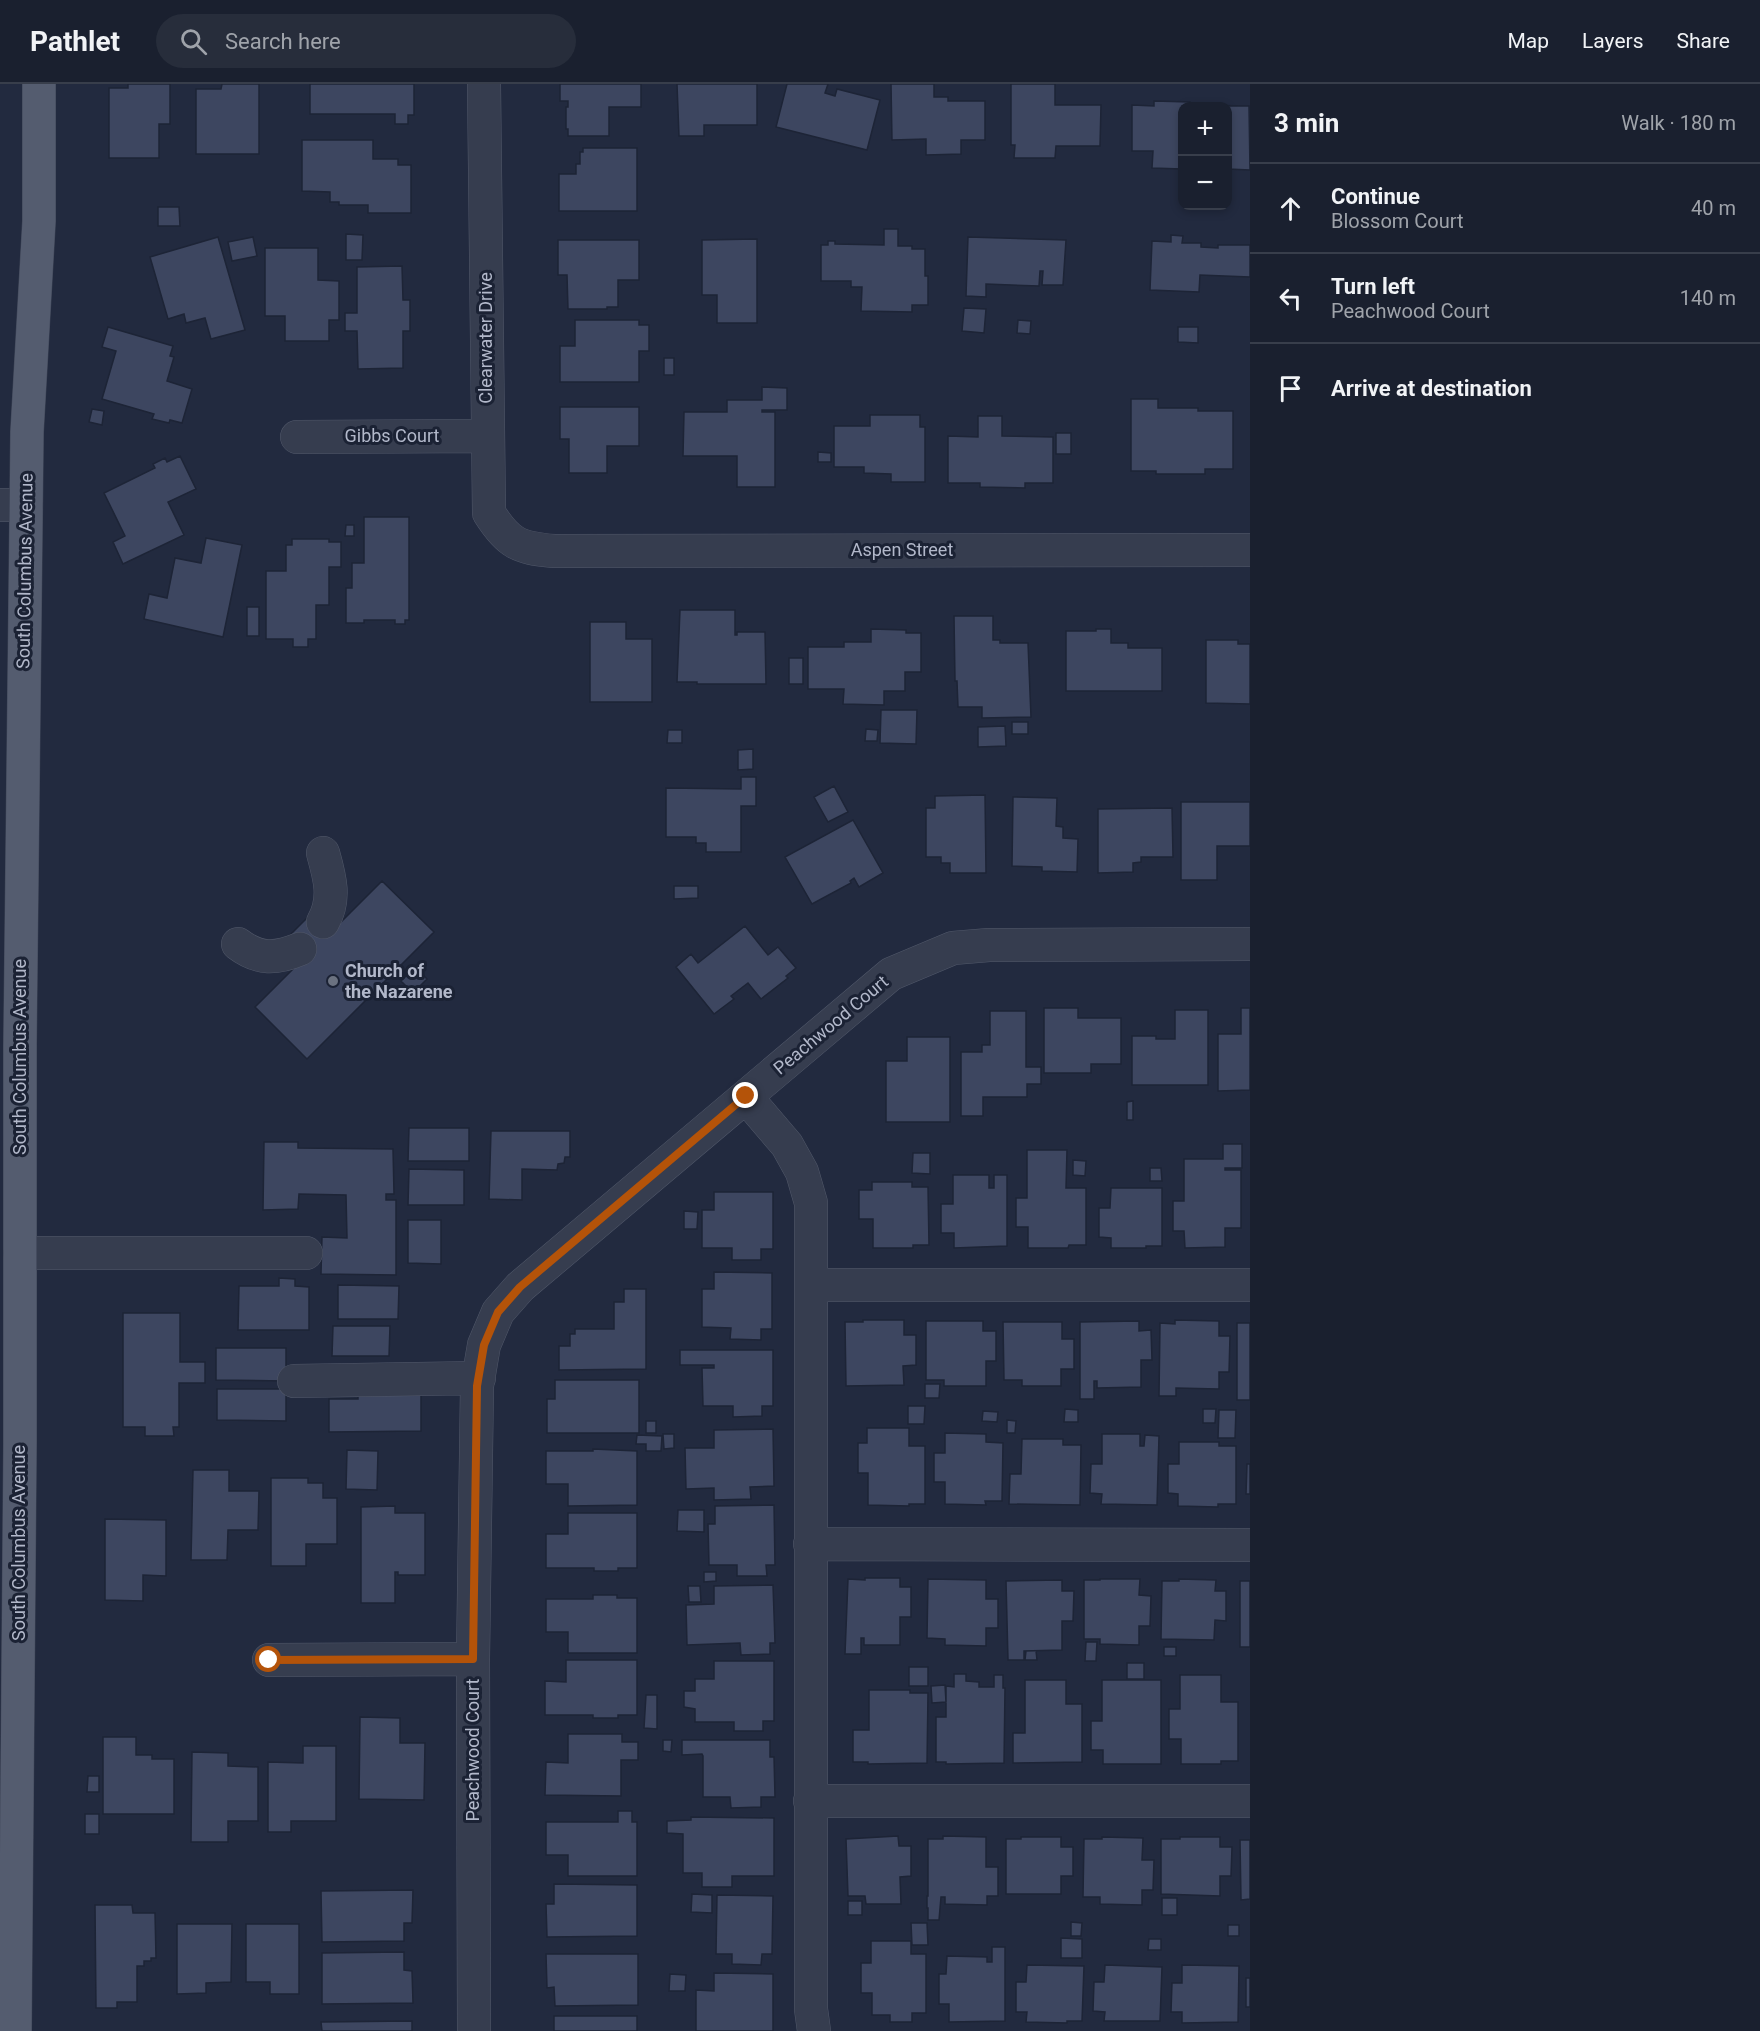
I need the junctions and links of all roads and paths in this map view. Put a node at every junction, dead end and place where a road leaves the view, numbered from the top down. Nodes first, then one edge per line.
1 (39, 84) edge
2 (484, 84) edge
3 (487, 436) junction
4 (297, 437) dead end
5 (13, 505) edge
6 (1250, 550) edge
7 (554, 551) joint
8 (323, 853) dead end
9 (323, 922) dead end
10 (237, 944) dead end
11 (1250, 944) edge
12 (300, 949) dead end
13 (10, 1045) edge
14 (746, 1096) junction
15 (20, 1253) junction
16 (306, 1253) dead end
17 (1250, 1285) edge
18 (811, 1286) junction
19 (478, 1378) junction
20 (294, 1381) dead end
21 (10, 1443) edge
22 (810, 1544) junction
23 (1250, 1545) edge
24 (473, 1659) junction
25 (269, 1660) dead end
26 (810, 1801) junction
27 (1250, 1801) edge
28 (15, 2031) edge
29 (474, 2031) edge
30 (814, 2031) edge

1 - 5 main road, South Columbus Avenue
2 - 3 street, Clearwater Drive
3 - 4 street, Gibbs Court
3 - 7 street, Clearwater Drive
5 - 13 main road, South Columbus Avenue
6 - 7 street, Aspen Street
8 - 9 street
10 - 12 street
11 - 14 street, Peachwood Court
13 - 15 main road, South Columbus Avenue
14 - 18 street
14 - 19 street, Peachwood Court
15 - 16 street
15 - 21 main road, South Columbus Avenue
17 - 18 street
18 - 22 street
19 - 20 street
19 - 24 street, Peachwood Court
21 - 28 main road, South Columbus Avenue
22 - 23 street
22 - 26 street
24 - 25 street
24 - 29 street, Peachwood Court
26 - 27 street
26 - 30 street

